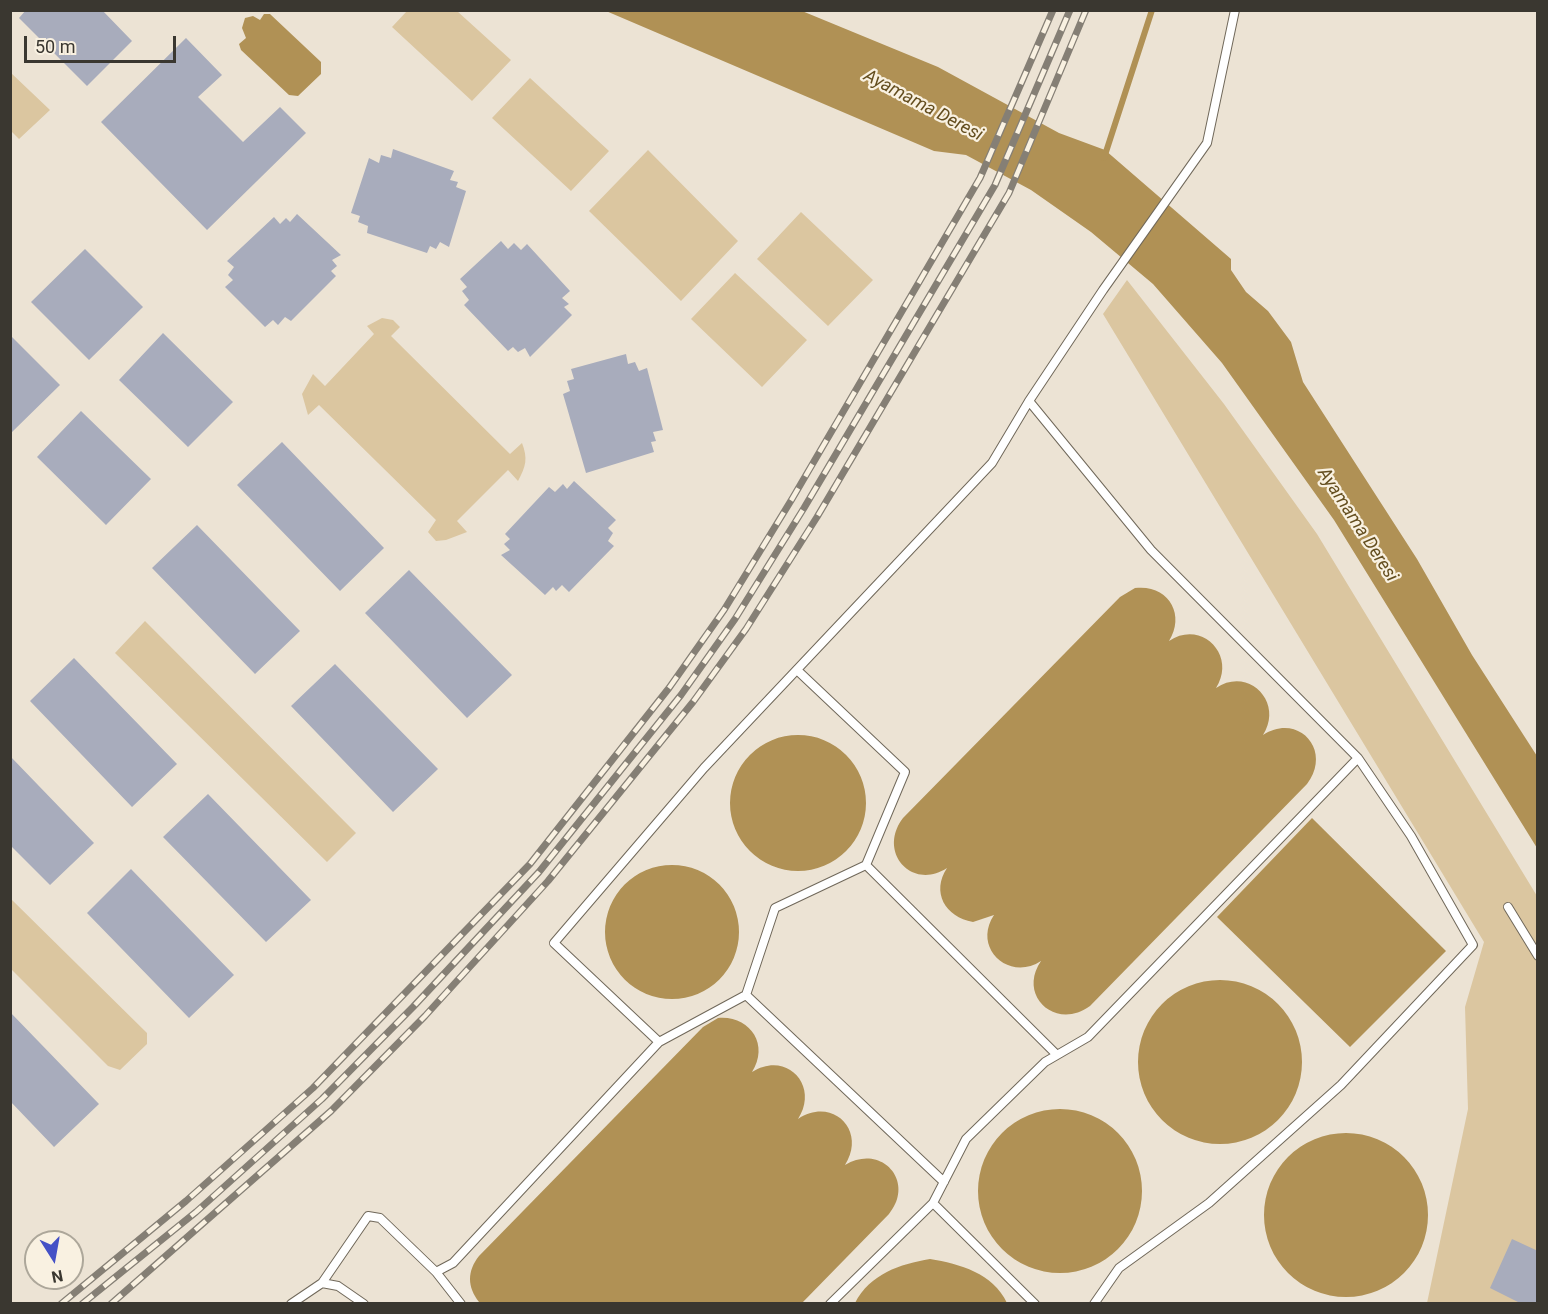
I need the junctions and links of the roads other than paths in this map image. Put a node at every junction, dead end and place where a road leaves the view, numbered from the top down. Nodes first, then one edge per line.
1 (1235, 10) edge
2 (1029, 401) junction
3 (797, 669) junction
4 (1358, 758) junction
5 (866, 865) junction
6 (1508, 907) dead end
7 (1538, 956) edge
8 (746, 995) junction
9 (659, 1042) junction
10 (1057, 1055) junction
11 (944, 1182) junction
12 (933, 1203) junction
13 (436, 1272) junction
14 (322, 1283) junction
15 (291, 1304) edge
16 (364, 1304) edge
17 (461, 1304) edge
18 (830, 1304) edge
19 (1035, 1304) edge
20 (1094, 1304) edge

1 - 2 lane
2 - 3 lane
2 - 4 lane
3 - 5 lane
3 - 9 lane
4 - 10 lane
4 - 20 lane
5 - 8 lane
5 - 10 lane
6 - 7 lane
8 - 9 lane
8 - 11 lane
9 - 13 lane
10 - 11 lane
11 - 12 lane
12 - 18 lane
12 - 19 lane
13 - 14 lane
13 - 17 lane
14 - 15 lane
14 - 16 lane

